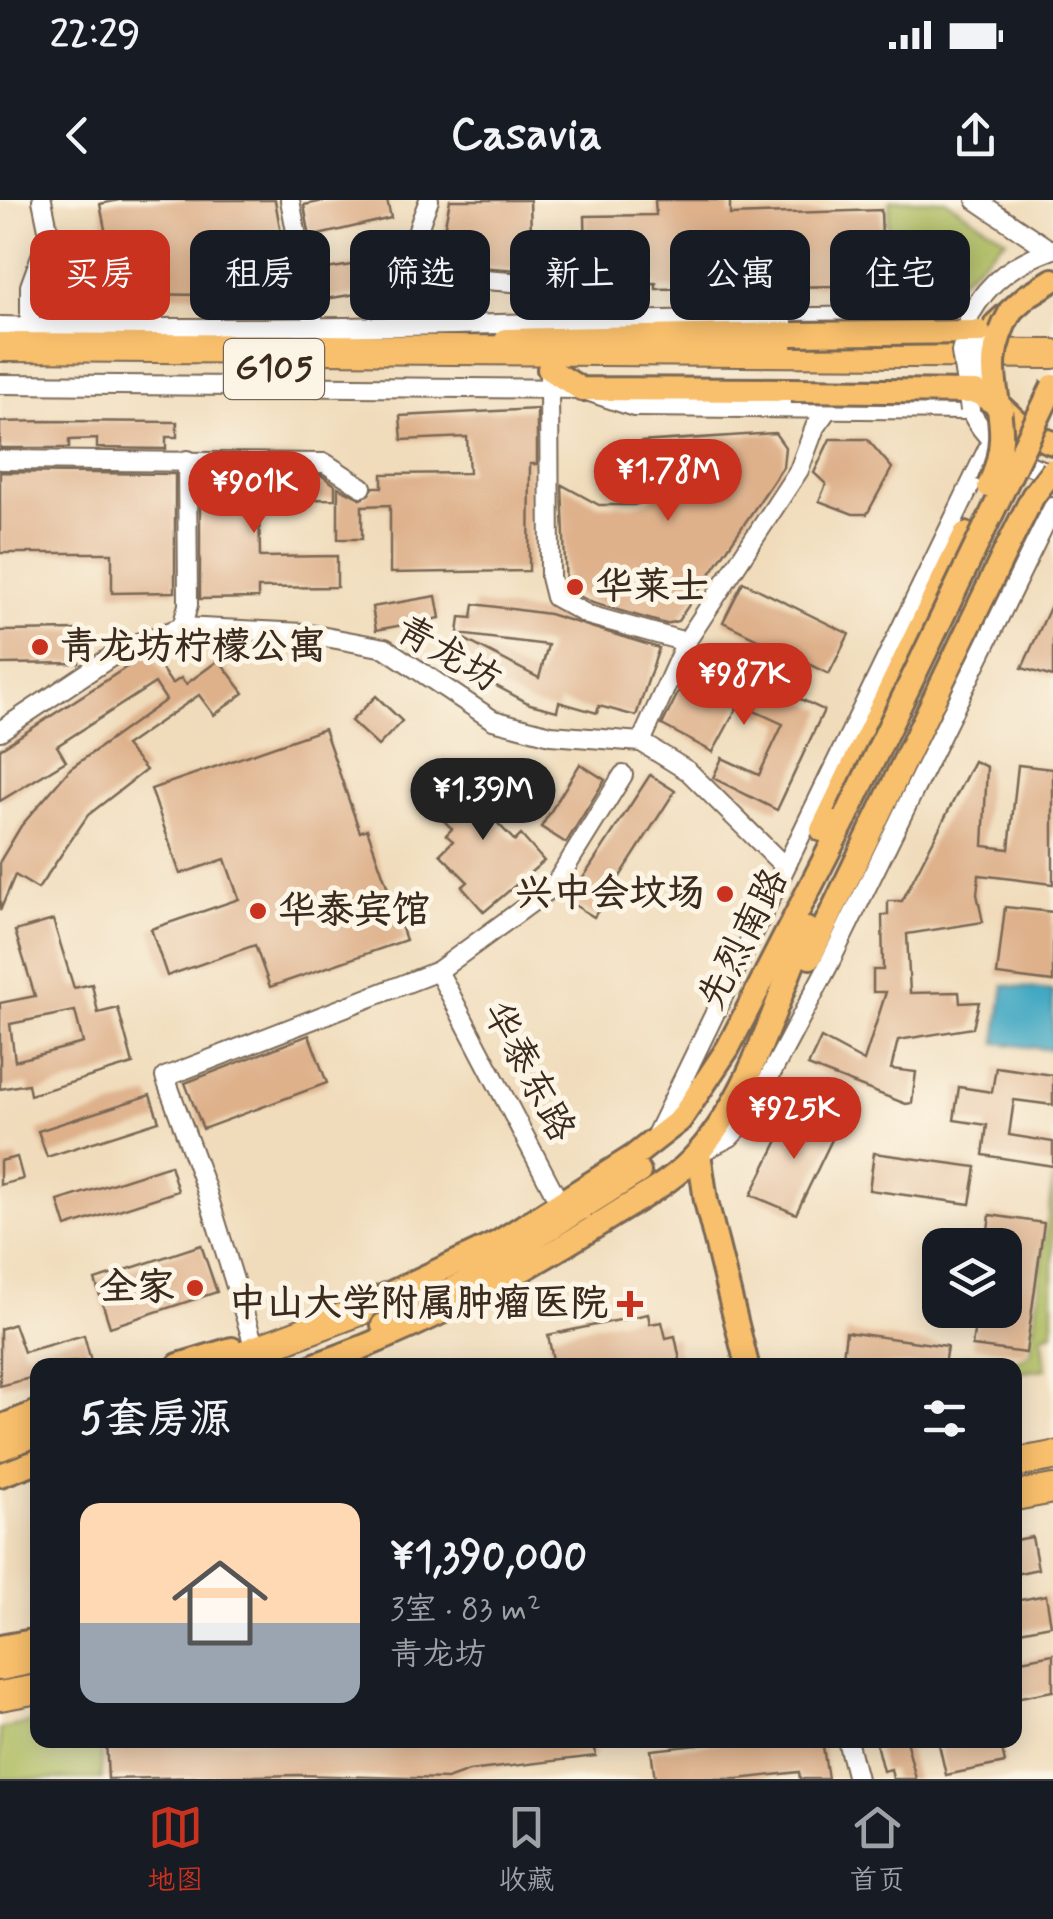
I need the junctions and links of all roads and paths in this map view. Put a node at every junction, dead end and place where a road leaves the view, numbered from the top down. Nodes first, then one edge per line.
1 (42, 200) edge
2 (290, 200) edge
3 (428, 200) edge
4 (976, 200) edge
5 (48, 230) edge
6 (1052, 250) edge
7 (1051, 282) edge
8 (1011, 310) junction
9 (30, 320) edge
10 (96, 320) edge
11 (552, 324) junction
12 (975, 324) junction
13 (0, 326) edge
14 (316, 330) junction
15 (516, 337) junction
16 (30, 338) junction
17 (475, 338) junction
18 (100, 340) junction
19 (0, 347) edge
20 (1053, 354) edge
21 (0, 364) edge
22 (554, 369) junction
23 (1053, 370) edge
24 (0, 384) edge
25 (1053, 386) edge
26 (581, 389) junction
27 (972, 401) junction
28 (1002, 408) junction
29 (828, 409) junction
30 (1053, 412) edge
31 (991, 442) junction
32 (1053, 443) edge
33 (0, 460) edge
34 (187, 460) junction
35 (1053, 472) edge
36 (362, 487) dead end
37 (1053, 507) edge
38 (965, 534) junction
39 (1005, 552) junction
40 (182, 628) junction
41 (686, 642) junction
42 (0, 732) edge
43 (641, 742) junction
44 (623, 775) dead end
45 (852, 819) junction
46 (784, 866) junction
47 (796, 954) junction
48 (438, 971) junction
49 (762, 986) junction
50 (776, 1010) junction
51 (652, 1144) junction
52 (699, 1153) junction
53 (560, 1204) junction
54 (360, 1311) junction
55 (253, 1342) junction
56 (202, 1358) edge
57 (235, 1358) edge
58 (318, 1358) edge
59 (333, 1358) edge
60 (745, 1358) edge
61 (30, 1415) edge
62 (0, 1426) edge
63 (30, 1434) edge
64 (0, 1446) edge
65 (1053, 1456) edge
66 (1022, 1462) edge
67 (30, 1464) edge
68 (0, 1475) edge
69 (1053, 1489) edge
70 (1022, 1495) edge
71 (30, 1641) edge
72 (0, 1647) edge
73 (30, 1660) edge
74 (0, 1666) edge
75 (30, 1690) edge
76 (0, 1696) edge
77 (850, 1748) edge
78 (857, 1779) edge

1 - 5 street
2 - 14 street
3 - 11 street
4 - 6 street
6 - 12 street
7 - 8 main road
8 - 12 main road, bridge
8 - 28 main road, bridge
9 - 16 street
10 - 18 street
11 - 12 street
11 - 15 street
11 - 17 street
12 - 15 main road, bridge
12 - 27 street, bridge
13 - 16 street
14 - 17 street
14 - 18 street
15 - 17 main road
15 - 22 street
16 - 18 highway, G105
16 - 19 highway, G105
17 - 18 highway, G105
17 - 22 highway, G105
20 - 22 highway, G105
21 - 22 highway, G105
22 - 23 highway, G105
22 - 24 street
22 - 26 main road
22 - 41 street
25 - 45 main road, 先烈南路, bridge
26 - 27 main road, bridge
26 - 29 street
27 - 28 main road, bridge
27 - 29 street
27 - 31 street
28 - 32 main road
28 - 38 main road, bridge
29 - 41 street
30 - 45 main road, 先烈南路
31 - 35 street, bridge
31 - 46 street
33 - 34 street
34 - 36 street
34 - 40 street
35 - 39 main road, bridge
37 - 52 street
38 - 39 street, bridge
38 - 49 main road
39 - 50 main road
40 - 42 street, 青龙坊
40 - 43 street, 青龙坊
41 - 43 street
43 - 46 street, 青龙坊
44 - 48 street
45 - 47 main road, 先烈南路
45 - 49 main road, 先烈南路
46 - 51 street
47 - 50 main road, 先烈南路
47 - 58 main road, 先烈南路
48 - 53 street, 华泰东路
48 - 55 street
49 - 51 main road, 先烈南路
50 - 52 main road, 先烈南路
51 - 53 main road, 先烈南路
52 - 59 main road, 先烈南路
52 - 60 main road
53 - 54 main road, 先烈南路
54 - 55 main road, 先烈南路
54 - 57 highway
55 - 56 main road, 先烈南路
61 - 62 main road
63 - 64 highway
65 - 66 highway
67 - 68 main road
69 - 70 highway
71 - 72 main road
73 - 74 highway
75 - 76 highway
77 - 78 street

